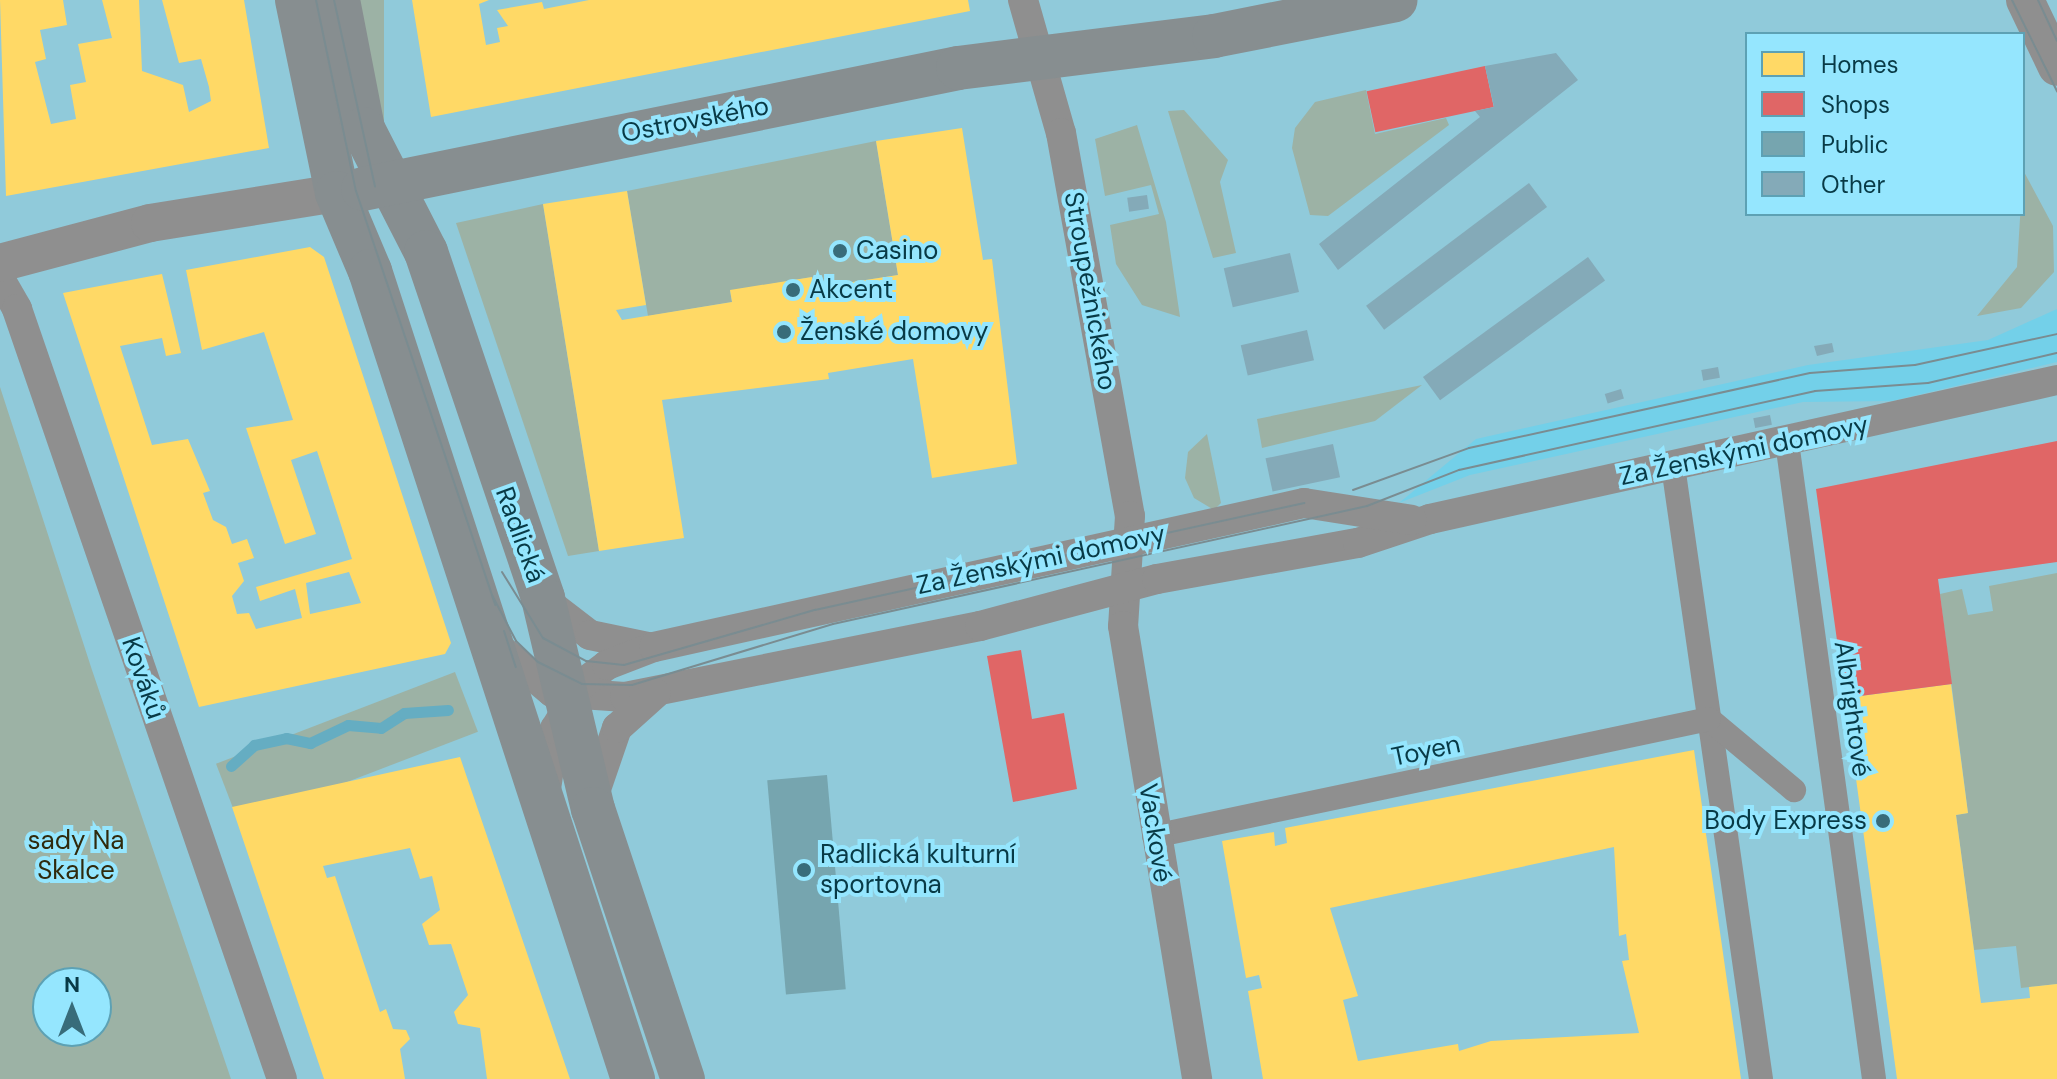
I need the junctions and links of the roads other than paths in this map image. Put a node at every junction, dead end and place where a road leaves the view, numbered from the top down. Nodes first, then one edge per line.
1 (297, 0) edge
2 (338, 0) edge
3 (1023, 0) edge
4 (1395, 0) edge
5 (2025, 0) edge
6 (1038, 56) junction
7 (2057, 67) edge
8 (392, 183) junction
9 (337, 193) junction
10 (0, 263) edge
11 (0, 279) edge
12 (2057, 380) edge
13 (1787, 442) junction
14 (1673, 466) junction
15 (1430, 519) junction
16 (1131, 541) junction
17 (1126, 587) junction
18 (543, 598) junction
19 (490, 637) junction
20 (654, 647) junction
21 (661, 691) junction
22 (568, 699) junction
23 (1709, 719) junction
24 (1794, 790) dead end
25 (593, 809) junction
26 (547, 815) junction
27 (1154, 836) junction
28 (282, 1079) edge
29 (633, 1079) edge
30 (683, 1079) edge
31 (1197, 1079) edge
32 (1761, 1079) edge
33 (1874, 1079) edge

1 - 9 main road
2 - 8 main road, Radlická
3 - 6 street, Stroupežnického
4 - 6 main road, Ostrovského
5 - 7 street
6 - 8 main road, Ostrovského
6 - 16 street, Stroupežnického
8 - 9 main road, Ostrovského
8 - 18 main road, Radlická
9 - 10 street, Ostrovského
9 - 19 main road
11 - 28 street, Kováků
12 - 13 street, Za Ženskými domovy
13 - 14 street, Za Ženskými domovy
13 - 33 street, Albrightové
14 - 15 street, Za Ženskými domovy
14 - 23 street
15 - 16 street, Za Ženskými domovy
15 - 17 street, Za Ženskými domovy
16 - 17 street, Stroupežnického
16 - 20 street, Za Ženskými domovy
17 - 21 street, Za Ženskými domovy
17 - 27 street, Vackové
18 - 20 street
18 - 22 main road, Radlická
19 - 22 street
19 - 26 main road
20 - 22 street
21 - 22 street, Za Ženskými domovy
21 - 25 street
22 - 25 main road, Radlická
22 - 26 street
23 - 24 street
23 - 27 street, Toyen
23 - 32 street
25 - 30 main road, Radlická
26 - 29 main road
27 - 31 street, Vackové

